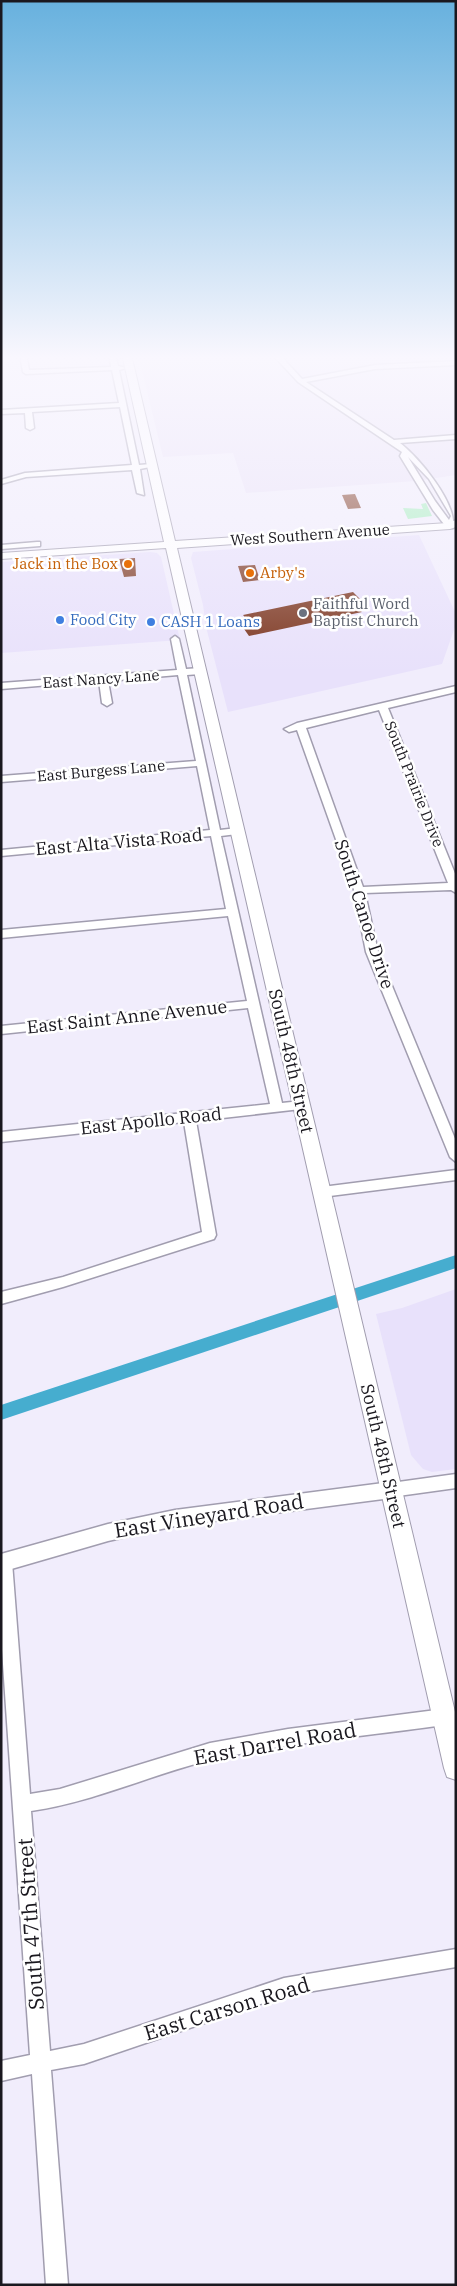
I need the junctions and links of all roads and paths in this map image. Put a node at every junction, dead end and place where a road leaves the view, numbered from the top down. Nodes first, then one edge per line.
1 (135, 461) edge
2 (150, 461) edge
3 (407, 461) edge
4 (418, 461) edge
5 (151, 466) junction
6 (136, 467) junction
7 (1, 482) edge
8 (141, 493) dead end
9 (454, 526) edge
10 (37, 544) dead end
11 (170, 544) junction
12 (1, 547) edge
13 (1, 556) edge
14 (174, 639) dead end
15 (200, 671) junction
16 (181, 672) junction
17 (104, 678) junction
18 (1, 686) edge
19 (456, 689) edge
20 (107, 703) dead end
21 (382, 705) junction
22 (300, 725) junction
23 (289, 729) dead end
24 (201, 763) junction
25 (1, 779) edge
26 (237, 831) junction
27 (217, 833) junction
28 (1, 853) edge
29 (455, 887) edge
30 (359, 890) junction
31 (232, 912) junction
32 (1, 934) edge
33 (252, 1004) junction
34 (1, 1030) edge
35 (301, 1105) junction
36 (277, 1108) junction
37 (189, 1117) junction
38 (1, 1137) edge
39 (456, 1157) edge
40 (456, 1175) edge
41 (322, 1192) junction
42 (1, 1298) edge
43 (456, 1481) edge
44 (391, 1490) junction
45 (3, 1563) edge
46 (444, 1717) junction
47 (456, 1768) edge
48 (22, 1804) junction
49 (456, 1958) edge
50 (41, 2064) junction
51 (1, 2071) edge
52 (57, 2285) edge

1 - 6 street
2 - 5 main road, South 48th Street
3 - 9 street
4 - 9 street
5 - 6 street
5 - 11 main road, South 48th Street
6 - 7 street
6 - 8 street
9 - 11 main road, West Southern Avenue
10 - 12 street
11 - 13 main road, West Southern Avenue
11 - 15 main road, South 48th Street
14 - 16 street, South 48th Street
15 - 16 street, East Nancy Lane
15 - 26 main road, South 48th Street
16 - 17 street, East Nancy Lane
16 - 24 street, South 48th Street
17 - 18 street, East Nancy Lane
17 - 20 street
19 - 21 street
21 - 22 street
21 - 29 street, South Prairie Drive
22 - 23 street
22 - 30 street, South Canoe Drive
24 - 25 street, East Burgess Lane
24 - 27 street, South 48th Street
26 - 27 street, East Alta Vista Road
26 - 35 main road, South 48th Street
27 - 28 street, East Alta Vista Road
27 - 31 street, South 48th Street
29 - 30 street
30 - 39 street, South Canoe Drive
31 - 32 street
31 - 33 street, South 48th Street
33 - 34 street, East Saint Anne Avenue
33 - 36 street, South 48th Street
35 - 36 street, East Apollo Road
35 - 41 main road, South 48th Street
36 - 37 street, East Apollo Road
37 - 38 street, East Apollo Road
37 - 42 street
40 - 41 street
41 - 44 main road, South 48th Street
43 - 44 street
44 - 45 street, East Vineyard Road
44 - 46 main road, South 48th Street
45 - 48 street, South 47th Street
46 - 47 main road, South 48th Street
46 - 48 street, East Darrel Road
48 - 50 street, South 47th Street
49 - 50 street, East Carson Road
50 - 51 street, East Carson Road
50 - 52 street, South 47th Street

